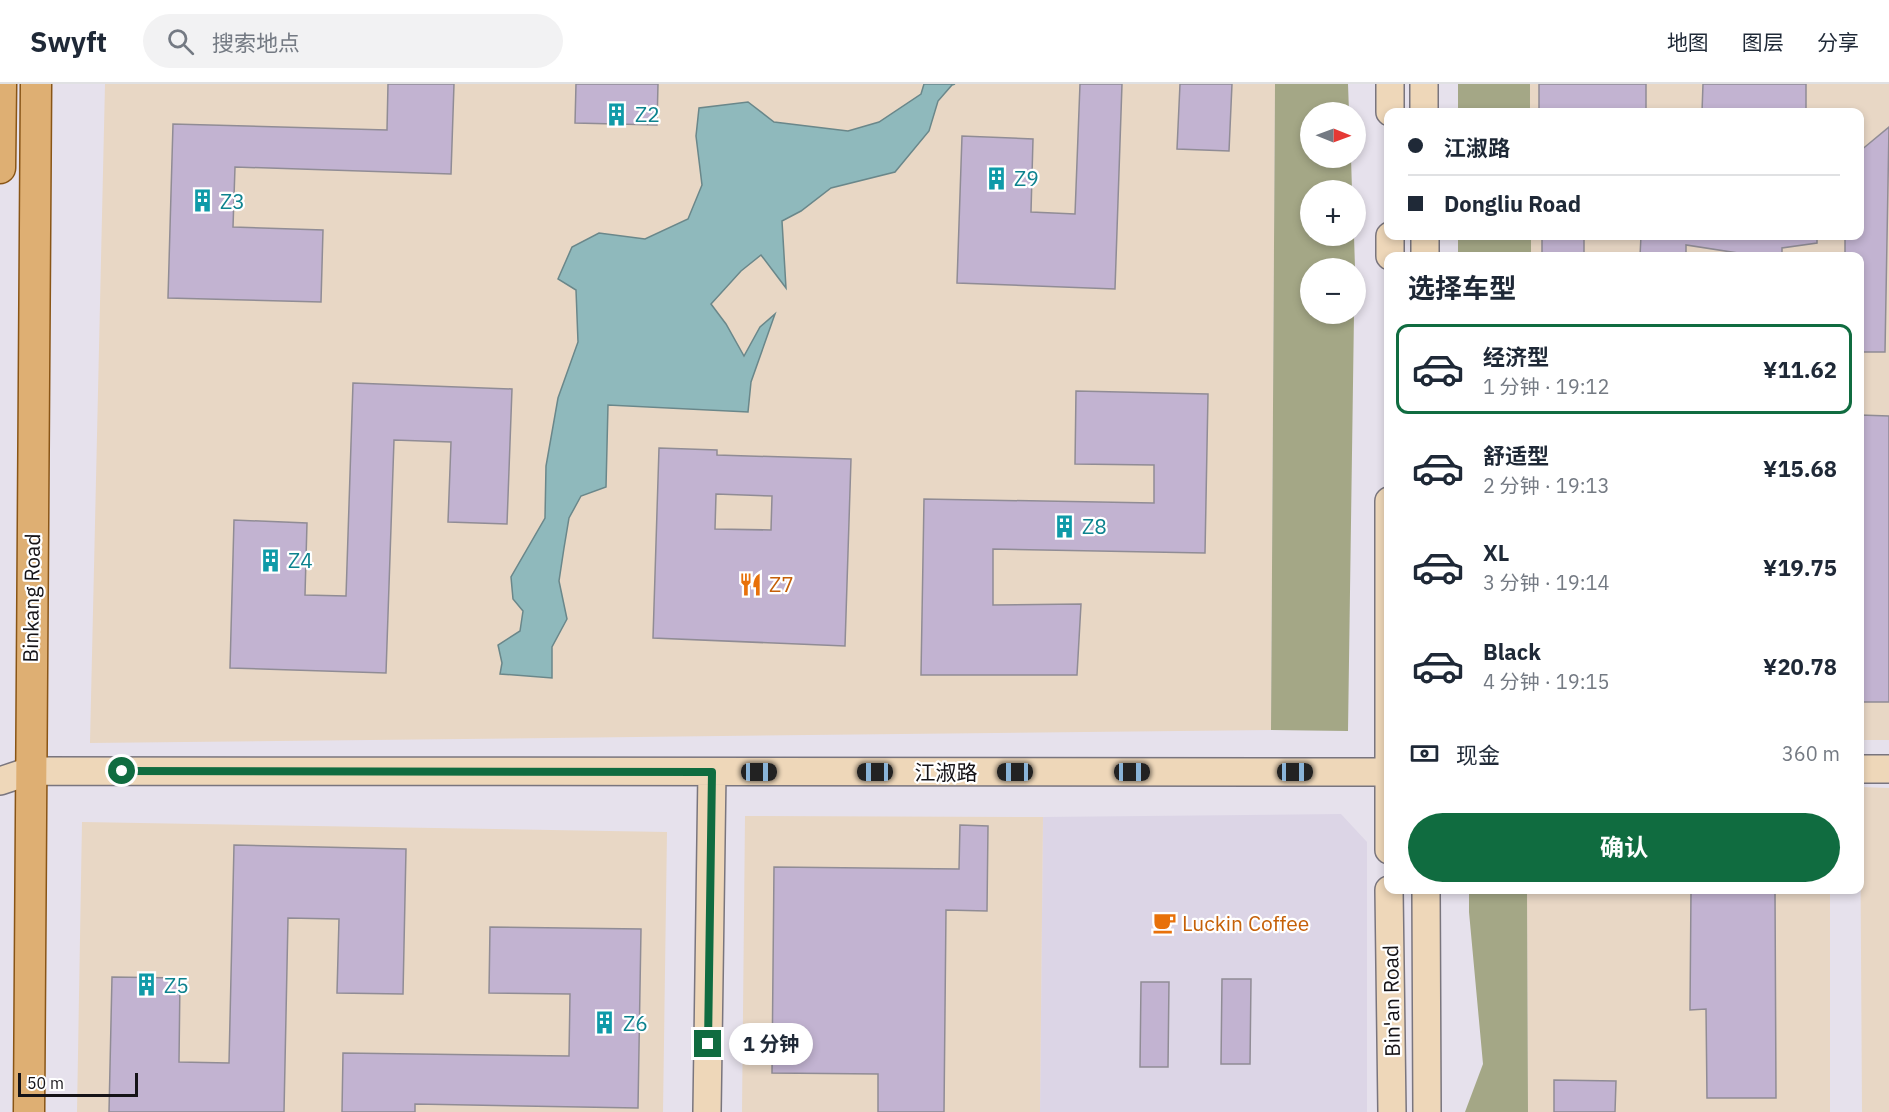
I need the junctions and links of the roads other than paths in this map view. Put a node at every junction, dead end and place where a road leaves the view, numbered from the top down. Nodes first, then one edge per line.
1 (1, 84) edge
2 (36, 84) edge
3 (1390, 84) edge
4 (1424, 84) edge
5 (1390, 108) edge
6 (1424, 108) edge
7 (0, 168) edge
8 (1889, 769) edge
9 (1864, 770) edge
10 (30, 771) junction
11 (712, 772) junction
12 (1384, 772) edge
13 (0, 781) edge
14 (1389, 894) edge
15 (1426, 894) edge
16 (29, 1112) edge
17 (707, 1112) edge
18 (1392, 1112) edge
19 (1427, 1112) edge

1 - 7 main road
2 - 10 main road, Binkang Road
3 - 5 street
4 - 6 street
8 - 9 street
10 - 11 street, 江淑路
10 - 13 street, 江淑路
10 - 16 main road, Binkang Road
11 - 12 street, 江淑路
11 - 17 street
14 - 18 street, Bin'an Road
15 - 19 street, Bin'an Road

